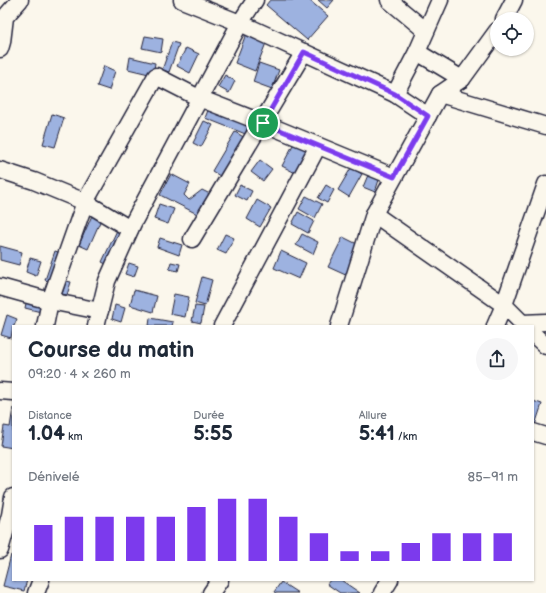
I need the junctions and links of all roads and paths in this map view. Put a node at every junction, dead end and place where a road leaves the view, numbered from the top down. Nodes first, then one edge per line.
1 (4, 0) edge
2 (20, 0) edge
3 (182, 0) edge
4 (255, 0) edge
5 (389, 0) edge
6 (440, 0) edge
7 (514, 0) edge
8 (508, 12) edge
9 (5, 17) junction
10 (240, 22) junction
11 (426, 31) junction
12 (490, 40) edge
13 (0, 49) edge
14 (304, 52) junction
15 (417, 52) junction
16 (462, 80) junction
17 (395, 94) junction
18 (440, 94) junction
19 (199, 98) junction
20 (428, 116) junction
21 (263, 123) junction
22 (546, 126) edge
23 (318, 146) junction
24 (0, 170) edge
25 (394, 177) junction
26 (546, 184) edge
27 (85, 202) junction
28 (374, 214) junction
29 (130, 229) junction
30 (192, 239) dead end
31 (0, 287) edge
32 (50, 302) junction
33 (504, 305) junction
34 (98, 318) edge
35 (546, 322) edge
36 (45, 325) edge
37 (223, 325) edge
38 (339, 325) edge
39 (495, 325) edge
40 (525, 325) edge
41 (534, 325) edge
42 (534, 334) edge
43 (546, 346) edge
44 (0, 391) edge
45 (12, 392) edge
46 (534, 432) edge
47 (546, 436) edge
48 (12, 503) edge
49 (0, 550) edge
50 (41, 581) edge
51 (219, 581) edge
52 (389, 581) edge
53 (36, 593) edge
54 (211, 593) edge
55 (382, 593) edge

1 - 9 street
2 - 9 street
3 - 10 street
4 - 10 street
5 - 11 street
6 - 11 street
7 - 8 street
9 - 13 street
10 - 14 street
10 - 19 street
11 - 15 street
12 - 16 street
14 - 17 street
14 - 21 street
15 - 16 street
15 - 17 street
16 - 18 street
17 - 20 street
18 - 20 street
18 - 22 street
19 - 21 street
19 - 27 street
19 - 29 street
20 - 25 street
21 - 23 street
21 - 30 street
23 - 25 street
23 - 37 street
24 - 27 street
25 - 28 street
26 - 33 street
27 - 29 street
27 - 32 street
28 - 33 street
28 - 38 street
29 - 34 street
31 - 32 street
32 - 34 street
32 - 36 street
33 - 39 street
33 - 40 street
35 - 41 street
42 - 43 street
44 - 45 street
46 - 47 street
48 - 49 street
50 - 53 street
51 - 54 street
52 - 55 street

